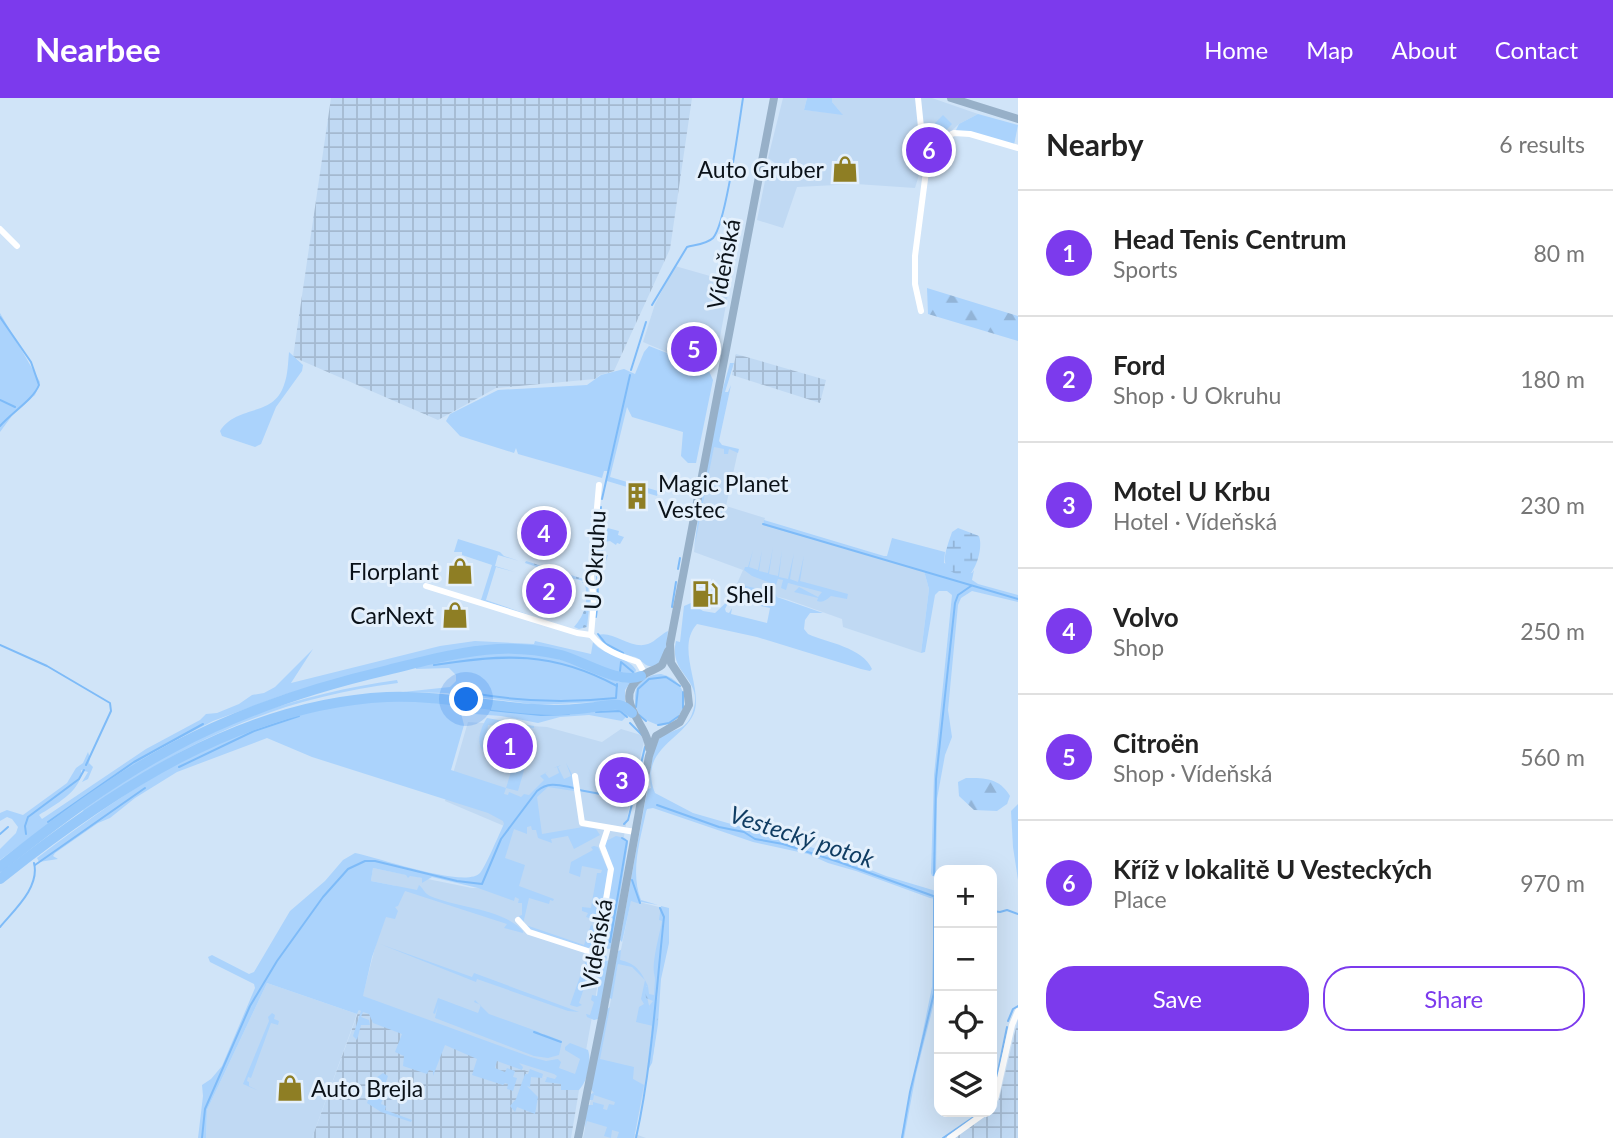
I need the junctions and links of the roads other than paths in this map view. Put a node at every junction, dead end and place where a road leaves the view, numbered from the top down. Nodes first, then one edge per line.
1 (774, 98) edge
2 (918, 98) edge
3 (951, 98) edge
4 (1018, 119) edge
5 (1018, 148) edge
6 (928, 156) junction
7 (0, 229) edge
8 (17, 246) dead end
9 (921, 311) dead end
10 (599, 485) dead end
11 (426, 586) dead end
12 (591, 635) junction
13 (670, 645) junction
14 (646, 674) junction
15 (680, 678) junction
16 (632, 713) junction
17 (640, 723) junction
18 (667, 729) junction
19 (649, 756) junction
20 (575, 776) dead end
21 (608, 828) junction
22 (635, 832) junction
23 (0, 867) edge
24 (0, 879) edge
25 (518, 920) dead end
26 (1018, 1011) edge
27 (997, 1092) edge
28 (979, 1117) edge
29 (578, 1138) edge
30 (950, 1138) edge

1 - 13 main road, Vídeňská
2 - 6 street
3 - 4 main road
5 - 6 street
6 - 9 street
7 - 8 street
10 - 12 street, U Okruhu
11 - 12 street, U Okruhu
12 - 14 street, U Okruhu
13 - 14 main road, Vídeňská
13 - 15 main road, Vídeňská
14 - 15 main road
14 - 16 main road, Vídeňská
14 - 23 highway
15 - 18 main road, Vídeňská
16 - 17 main road, Vídeňská
16 - 24 highway
17 - 18 main road
17 - 19 main road, Vídeňská
18 - 19 main road, Vídeňská
19 - 22 main road, Vídeňská
20 - 21 street
21 - 22 street
21 - 25 street
22 - 29 main road, Vídeňská
26 - 27 street
28 - 30 street

